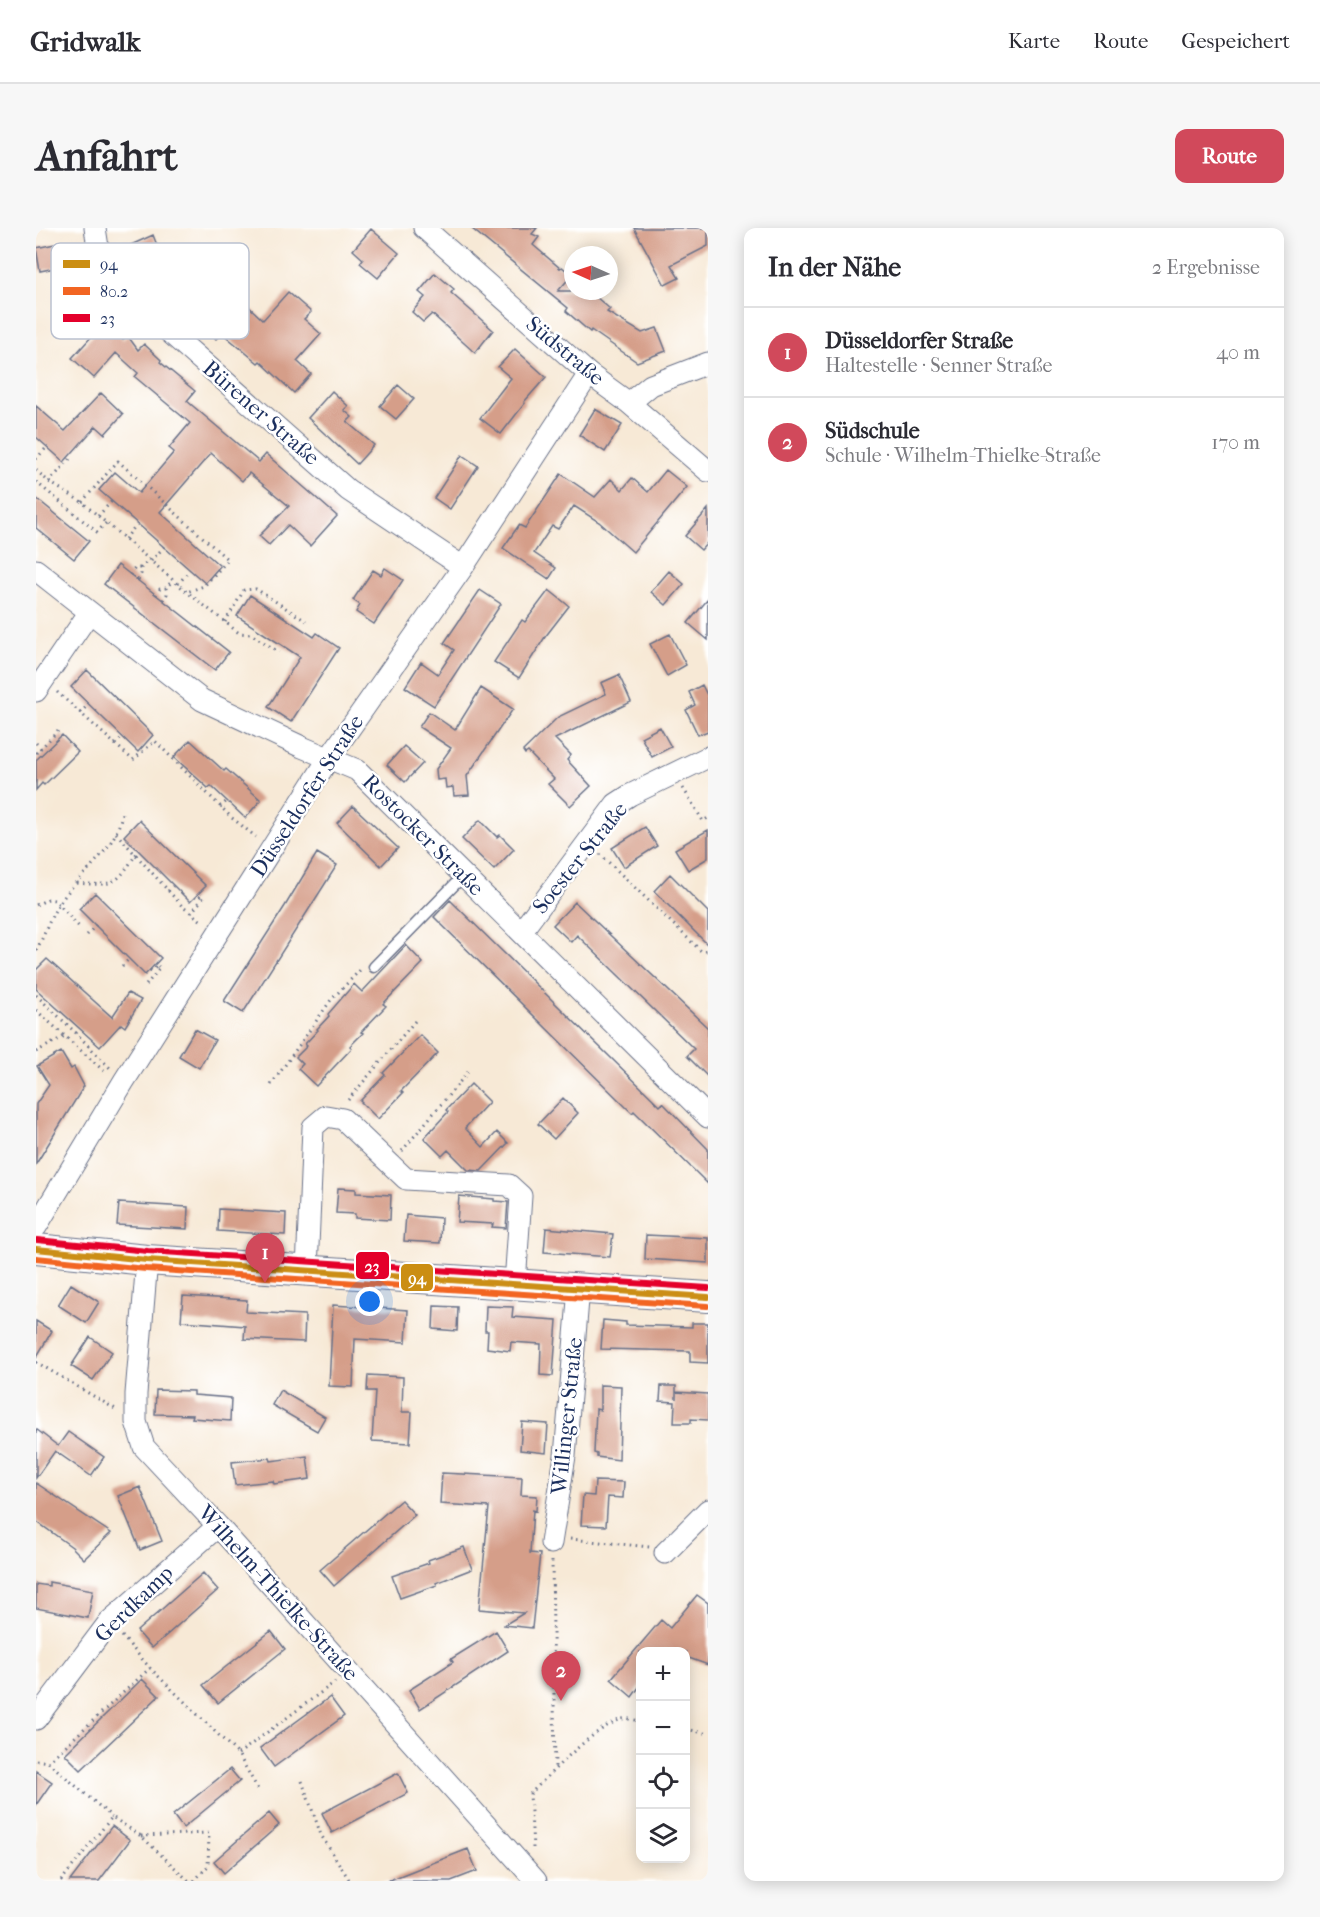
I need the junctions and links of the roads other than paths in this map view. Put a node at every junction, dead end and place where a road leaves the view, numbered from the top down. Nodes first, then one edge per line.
1 (95, 228) edge
2 (424, 228) edge
3 (97, 243) edge
4 (177, 339) edge
5 (708, 363) edge
6 (589, 374) junction
7 (629, 403) junction
8 (708, 471) edge
9 (463, 567) junction
10 (36, 570) edge
11 (89, 613) junction
12 (40, 685) edge
13 (708, 757) edge
14 (329, 758) junction
15 (464, 875) junction
16 (521, 932) junction
17 (369, 967) road end
18 (705, 1108) edge
19 (36, 1227) edge
20 (36, 1249) edge
21 (147, 1260) junction
22 (307, 1270) junction
23 (516, 1284) junction
24 (579, 1288) junction
25 (708, 1297) edge
26 (708, 1510) edge
27 (218, 1526) junction
28 (551, 1543) road end
29 (665, 1552) road end
30 (36, 1719) edge
31 (535, 1880) edge

1 - 3 street, Bürener Straße
2 - 6 street, Südstraße
4 - 9 street, Bürener Straße
5 - 7 street
6 - 7 street, Südstraße
6 - 9 street, Düsseldorfer Straße
7 - 8 street, Südstraße
9 - 14 street, Düsseldorfer Straße
10 - 11 street, Rostocker Straße
11 - 12 street
11 - 14 street, Rostocker Straße
13 - 16 street, Soester Straße
14 - 15 street, Rostocker Straße
14 - 19 street, Düsseldorfer Straße
15 - 16 street, Rostocker Straße
15 - 17 lane
16 - 18 street, Rostocker Straße
20 - 21 street
21 - 22 street
21 - 27 street, Wilhelm-Thielke-Straße
22 - 23 street
22 - 23 street
23 - 24 street
24 - 25 street
24 - 28 street, Willinger Straße
26 - 29 street
27 - 30 street, Gerdkamp
27 - 31 street, Wilhelm-Thielke-Straße

